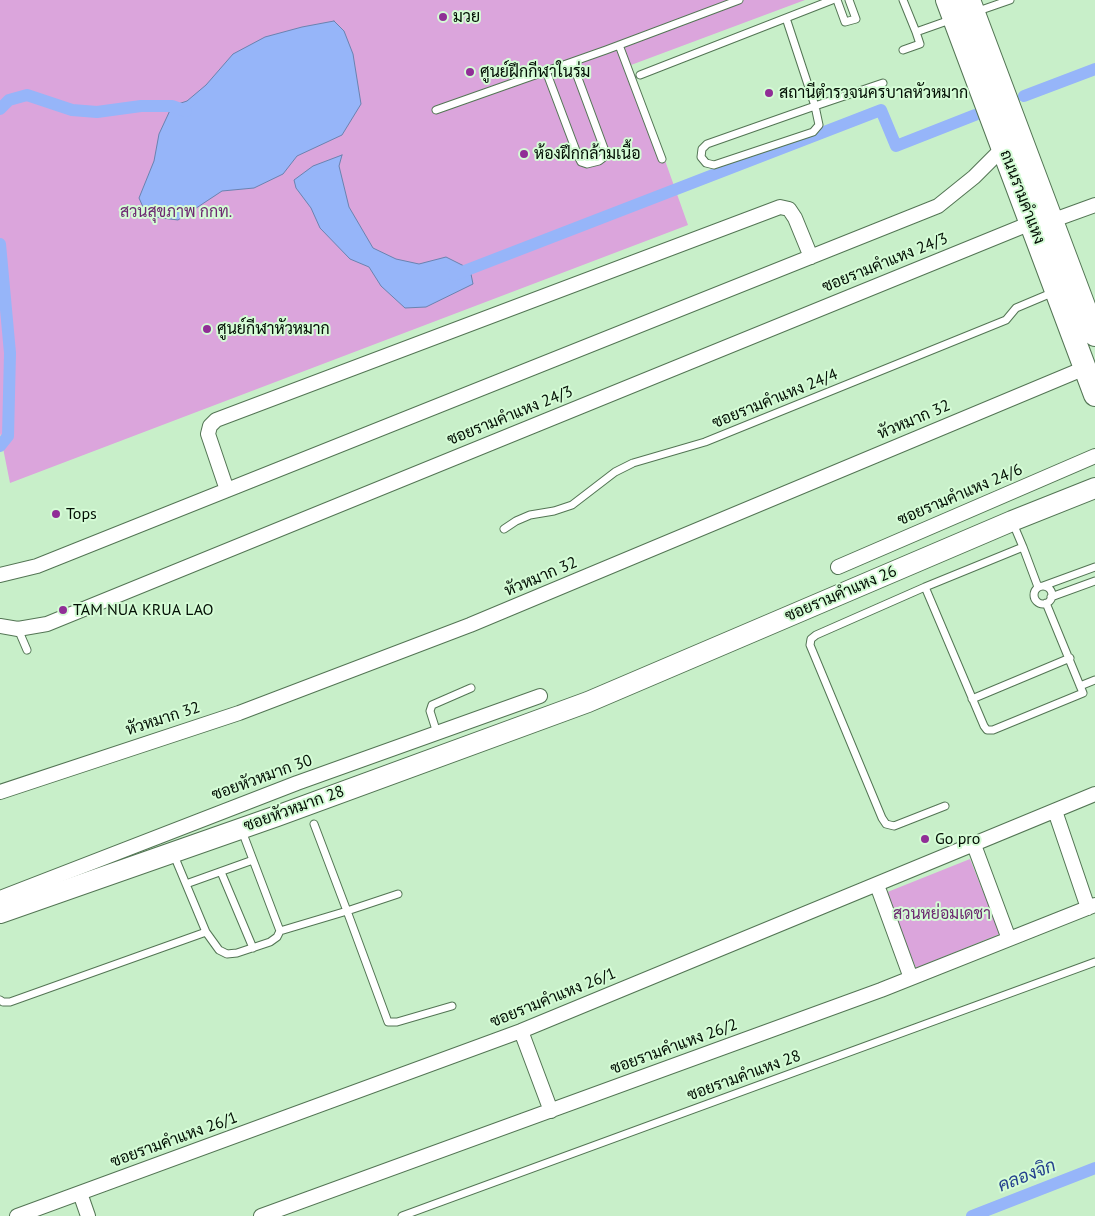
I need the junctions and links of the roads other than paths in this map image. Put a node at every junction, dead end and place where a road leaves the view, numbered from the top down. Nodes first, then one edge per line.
1 (739, 0) edge
2 (832, 0) edge
3 (836, 0) edge
4 (849, 0) edge
5 (904, 0) edge
6 (1010, 0) edge
7 (978, 3) edge
8 (952, 6) edge
9 (786, 18) junction
10 (916, 32) junction
11 (619, 45) junction
12 (903, 50) dead end
13 (572, 62) junction
14 (546, 72) junction
15 (640, 75) dead end
16 (883, 83) dead end
17 (816, 106) junction
18 (436, 110) dead end
19 (1003, 148) junction
20 (662, 159) dead end
21 (1095, 205) edge
22 (1062, 217) junction
23 (1031, 223) junction
24 (811, 257) junction
25 (1057, 291) junction
26 (1095, 305) edge
27 (1095, 335) edge
28 (1090, 369) edge
29 (1095, 394) edge
30 (1095, 456) edge
31 (1095, 488) edge
32 (227, 490) junction
33 (1012, 521) junction
34 (504, 529) dead end
35 (1023, 547) junction
36 (838, 567) dead end
37 (1095, 567) edge
38 (0, 575) edge
39 (1095, 581) edge
40 (1041, 586) junction
41 (925, 587) junction
42 (1049, 600) junction
43 (0, 626) edge
44 (18, 629) junction
45 (27, 650) dead end
46 (1070, 658) junction
47 (1094, 682) edge
48 (1080, 686) junction
49 (471, 688) dead end
50 (540, 696) dead end
51 (972, 699) junction
52 (588, 702) joint
53 (437, 733) junction
54 (0, 792) edge
55 (1095, 794) edge
56 (945, 806) dead end
57 (1055, 811) junction
58 (314, 824) dead end
59 (241, 829) junction
60 (974, 845) junction
61 (173, 852) junction
62 (253, 860) junction
63 (220, 872) junction
64 (186, 884) junction
65 (877, 885) junction
66 (398, 894) dead end
67 (0, 898) edge
68 (1092, 906) edge
69 (347, 911) junction
70 (0, 914) edge
71 (280, 931) junction
72 (206, 932) junction
73 (1009, 939) junction
74 (253, 948) junction
75 (1095, 962) edge
76 (912, 978) junction
77 (0, 1000) edge
78 (452, 1006) dead end
79 (521, 1031) junction
80 (551, 1111) junction
81 (80, 1193) junction
82 (17, 1216) edge
83 (88, 1216) edge
84 (262, 1216) edge
85 (402, 1216) edge

1 - 11 lane
2 - 9 lane
3 - 4 lane
5 - 10 lane
6 - 7 lane
7 - 22 main road, ถนนรามคำแหง
7 - 27 main road, ถนนรามคำแหง
8 - 10 lane
8 - 19 main road, ถนนรามคำแหง
8 - 28 main road, ถนนรามคำแหง
9 - 15 lane
9 - 17 lane
10 - 12 lane
11 - 13 lane
11 - 20 lane
13 - 14 lane
13 - 14 lane
14 - 18 lane
16 - 17 lane
17 - 17 lane
19 - 23 main road, ถนนรามคำแหง
19 - 24 street
21 - 22 street
22 - 26 main road, ถนนรามคำแหง
23 - 25 main road, ถนนรามคำแหง
23 - 44 street, ซอยรามคำแหง 24/3
24 - 32 street
24 - 32 street
25 - 28 main road, ถนนรามคำแหง
25 - 34 lane, ซอยรามคำแหง 24/4
28 - 29 main road, ถนนรามคำแหง
28 - 54 street, หัวหมาก 32
30 - 36 street, ซอยรามคำแหง 24/6
31 - 33 street, ซอยรามคำแหง 26
32 - 38 street
33 - 35 lane
33 - 52 street, ซอยรามคำแหง 26
35 - 40 lane
35 - 41 lane
37 - 40 lane
39 - 42 lane
40 - 42 lane
40 - 42 lane
41 - 51 lane
41 - 56 lane
42 - 46 lane
43 - 44 street, ซอยรามคำแหง 24/3
44 - 45 lane
46 - 48 lane
46 - 51 lane
47 - 48 lane
48 - 51 lane
49 - 53 lane
50 - 53 street, ซอยหัวหมาก 30
52 - 59 street, ซอยหัวหมาก 28
53 - 67 street, ซอยหัวหมาก 30
55 - 57 street, ซอยรามคำแหง 26/1
57 - 60 street, ซอยรามคำแหง 26/1
57 - 68 street
58 - 69 lane
59 - 61 street, ซอยหัวหมาก 28
59 - 62 lane
60 - 65 street, ซอยรามคำแหง 26/1
60 - 73 street
61 - 64 lane
61 - 70 street, ซอยหัวหมาก 28
62 - 63 lane
62 - 71 lane
63 - 64 lane
63 - 74 lane
64 - 72 lane
65 - 76 street
65 - 79 street, ซอยรามคำแหง 26/1
66 - 69 lane
68 - 73 street, ซอยรามคำแหง 26/2
69 - 71 lane
69 - 78 lane
71 - 74 lane
72 - 74 lane
72 - 77 lane
73 - 76 street, ซอยรามคำแหง 26/2
75 - 85 lane, ซอยรามคำแหง 28
76 - 80 street, ซอยรามคำแหง 26/2
79 - 80 street
79 - 81 street, ซอยรามคำแหง 26/1
80 - 84 street, ซอยรามคำแหง 26/2
81 - 82 street, ซอยรามคำแหง 26/1
81 - 83 street

